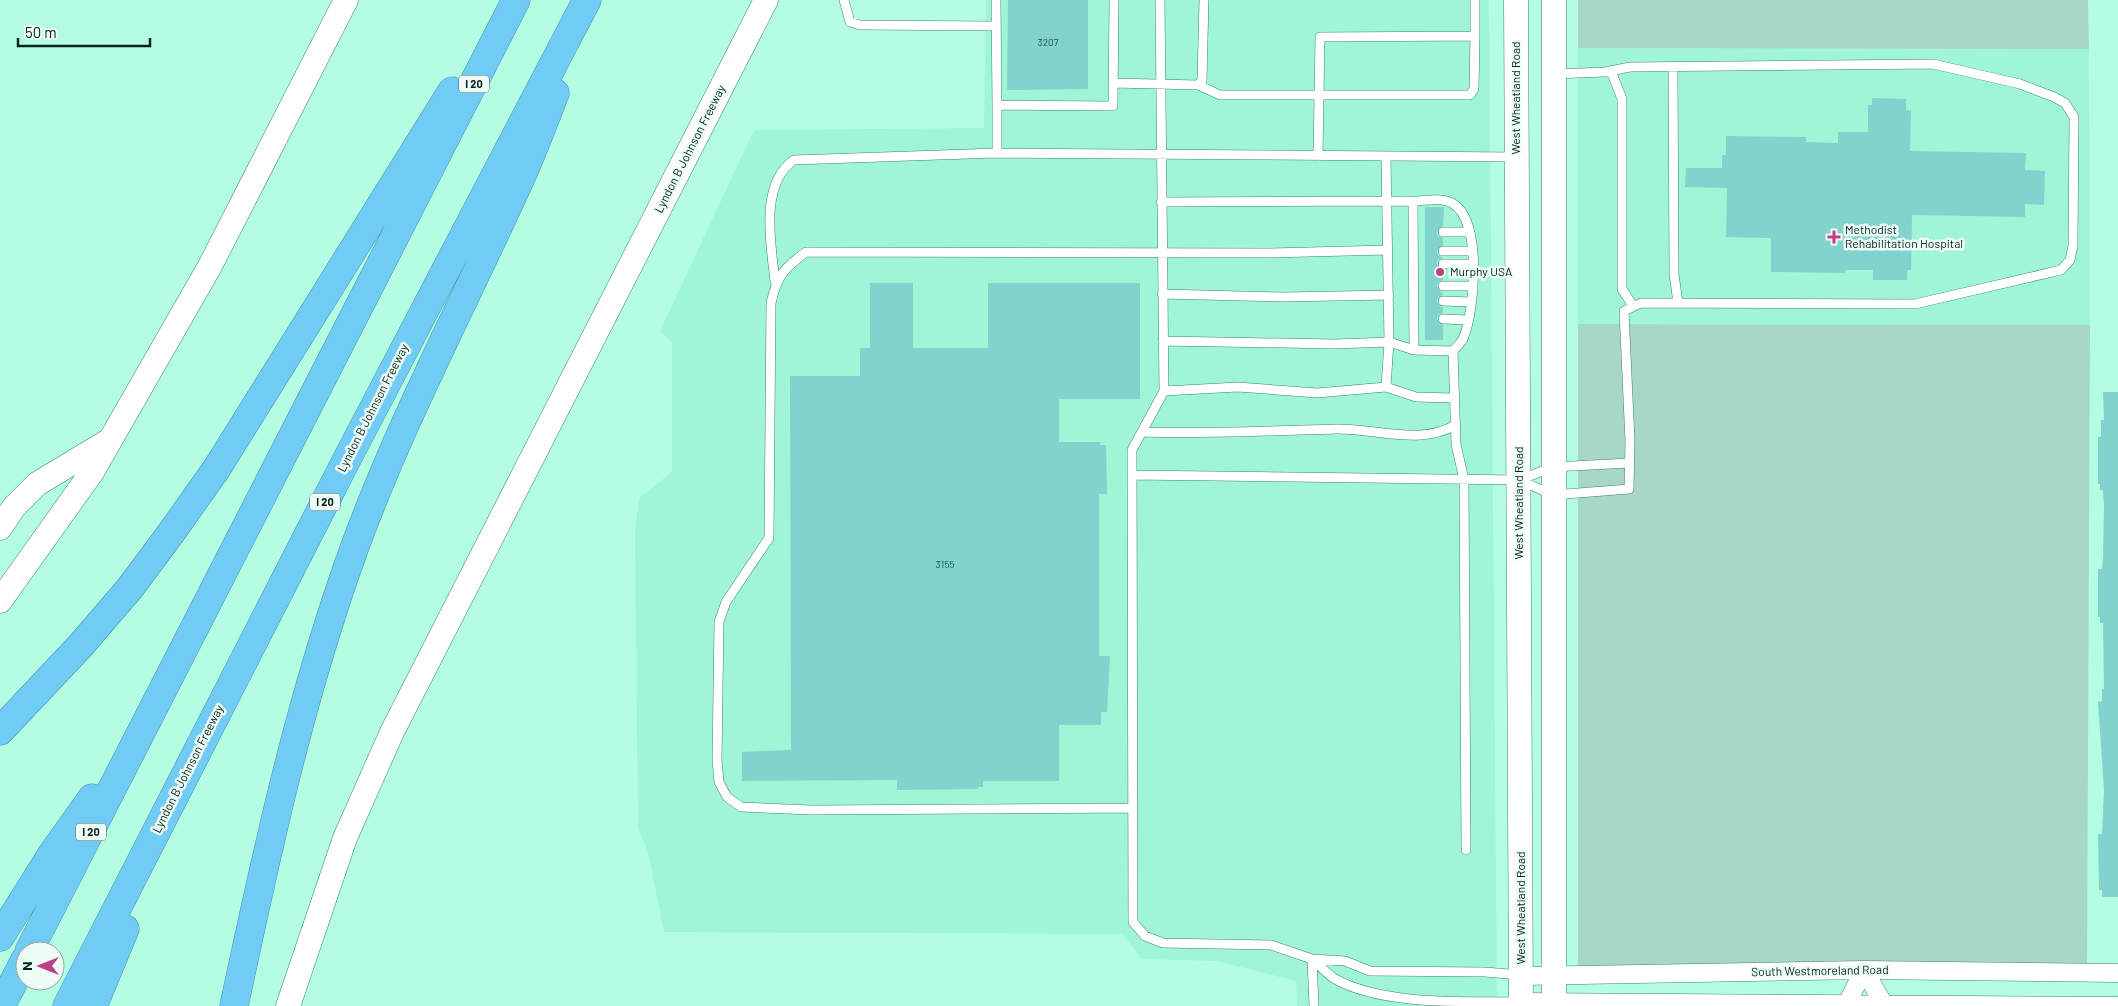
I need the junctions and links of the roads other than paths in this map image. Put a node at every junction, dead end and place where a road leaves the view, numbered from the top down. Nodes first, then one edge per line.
1 (346, 0) edge
2 (511, 0) edge
3 (516, 0) edge
4 (587, 0) edge
5 (592, 0) edge
6 (766, 0) edge
7 (844, 0) edge
8 (996, 0) edge
9 (1114, 0) edge
10 (1160, 0) edge
11 (1204, 0) edge
12 (1475, 0) edge
13 (1516, 0) edge
14 (1554, 0) edge
15 (996, 26) junction
16 (1475, 36) junction
17 (1673, 67) junction
18 (1611, 71) junction
19 (1554, 74) junction
20 (1113, 83) junction
21 (1161, 85) junction
22 (1198, 85) junction
23 (1319, 94) junction
24 (997, 105) junction
25 (997, 154) junction
26 (1161, 156) junction
27 (1318, 156) junction
28 (1386, 157) junction
29 (1516, 157) junction
30 (1386, 201) junction
31 (1414, 201) junction
32 (1161, 202) junction
33 (1414, 231) junction
34 (1425, 231) dead end
35 (1443, 232) dead end
36 (1470, 232) junction
37 (1387, 250) junction
38 (1472, 250) junction
39 (1414, 251) junction
40 (1425, 251) dead end
41 (1443, 251) dead end
42 (1162, 252) junction
43 (1414, 263) junction
44 (1425, 264) dead end
45 (1443, 264) dead end
46 (1473, 264) junction
47 (775, 282) junction
48 (1414, 286) junction
49 (1425, 286) dead end
50 (1443, 286) dead end
51 (1472, 286) junction
52 (1162, 294) junction
53 (1390, 295) junction
54 (1414, 300) junction
55 (1425, 301) dead end
56 (1443, 301) dead end
57 (1471, 302) junction
58 (1678, 303) junction
59 (1633, 306) junction
60 (1414, 318) junction
61 (1425, 319) dead end
62 (1443, 319) dead end
63 (1468, 320) junction
64 (1163, 341) junction
65 (1389, 342) junction
66 (1414, 350) junction
67 (1453, 351) junction
68 (1386, 388) junction
69 (1164, 391) junction
70 (1453, 398) junction
71 (1455, 425) junction
72 (1142, 432) junction
73 (111, 439) junction
74 (1629, 463) junction
75 (1553, 467) junction
76 (1133, 475) junction
77 (1464, 480) junction
78 (1519, 480) junction
79 (1553, 495) junction
80 (0, 528) edge
81 (0, 601) edge
82 (152, 713) junction
83 (0, 731) edge
84 (204, 738) junction
85 (1133, 808) junction
86 (1466, 850) dead end
87 (0, 937) edge
88 (34, 941) edge
89 (1312, 959) junction
90 (1864, 970) junction
91 (2118, 973) edge
92 (1522, 976) junction
93 (1554, 976) junction
94 (15, 979) edge
95 (1521, 1004) edge
96 (1554, 1004) edge
97 (290, 1005) edge
98 (1846, 1005) edge
99 (1883, 1005) edge
100 (1, 1006) edge
101 (67, 1006) edge
102 (93, 1006) edge
103 (234, 1006) edge
104 (1314, 1006) edge
105 (2118, 1006) edge

1 - 73 main road
2 - 83 highway
3 - 82 highway, I 20
4 - 84 highway, Lyndon B Johnson Freeway / I 20
5 - 103 highway
6 - 97 main road, Lyndon B Johnson Freeway
7 - 15 lane
8 - 15 lane
9 - 20 lane
10 - 21 lane
11 - 22 lane
12 - 16 lane
13 - 29 main road, West Wheatland Road
14 - 19 main road
15 - 24 lane
16 - 23 lane
16 - 23 lane
17 - 18 lane
17 - 58 lane
17 - 58 lane
18 - 19 lane
18 - 59 lane
19 - 75 main road
20 - 21 lane
20 - 24 lane
21 - 22 lane
21 - 26 lane
22 - 23 lane
23 - 27 lane
24 - 25 lane
25 - 26 lane
25 - 47 lane
26 - 27 lane
26 - 32 lane
27 - 28 lane
28 - 29 lane
28 - 30 lane
29 - 78 main road, West Wheatland Road
30 - 31 lane
30 - 32 lane
30 - 37 lane
31 - 33 lane
31 - 36 lane
32 - 42 lane
33 - 34 lane
33 - 39 lane
35 - 36 lane
36 - 38 lane
37 - 42 lane
37 - 53 lane
38 - 41 lane
38 - 46 lane
39 - 40 lane
39 - 43 lane
42 - 47 lane
42 - 52 lane
43 - 44 lane
43 - 48 lane
45 - 46 lane
46 - 51 lane
47 - 85 lane
48 - 49 lane
48 - 54 lane
50 - 51 lane
51 - 57 lane
52 - 53 lane
52 - 64 lane
53 - 65 lane
54 - 55 lane
54 - 60 lane
56 - 57 lane
57 - 63 lane
58 - 59 lane
59 - 74 lane
60 - 61 lane
60 - 66 lane
62 - 63 lane
63 - 67 lane
64 - 65 lane
64 - 69 lane
65 - 66 lane
65 - 68 lane
66 - 67 lane
67 - 70 lane
68 - 69 lane
68 - 70 lane
69 - 72 lane
70 - 71 lane
71 - 72 lane
71 - 77 lane
72 - 76 lane
73 - 80 main road
73 - 81 main road
74 - 75 lane
74 - 79 lane
75 - 78 lane
75 - 79 main road
76 - 77 lane
76 - 85 lane
77 - 78 lane
77 - 86 lane
78 - 79 lane
78 - 92 main road, West Wheatland Road
79 - 93 main road
82 - 87 highway
82 - 88 highway, I 20
84 - 101 highway, Lyndon B Johnson Freeway / I 20
84 - 102 highway
85 - 89 lane
89 - 92 lane
89 - 95 lane
89 - 104 lane
90 - 91 street, South Westmoreland Road
90 - 93 street, South Westmoreland Road
90 - 98 street
90 - 99 street
92 - 93 street, South Westmoreland Road
92 - 95 main road, West Wheatland Road
93 - 96 main road
94 - 100 highway
95 - 96 street
96 - 98 street
98 - 99 street
99 - 105 street

